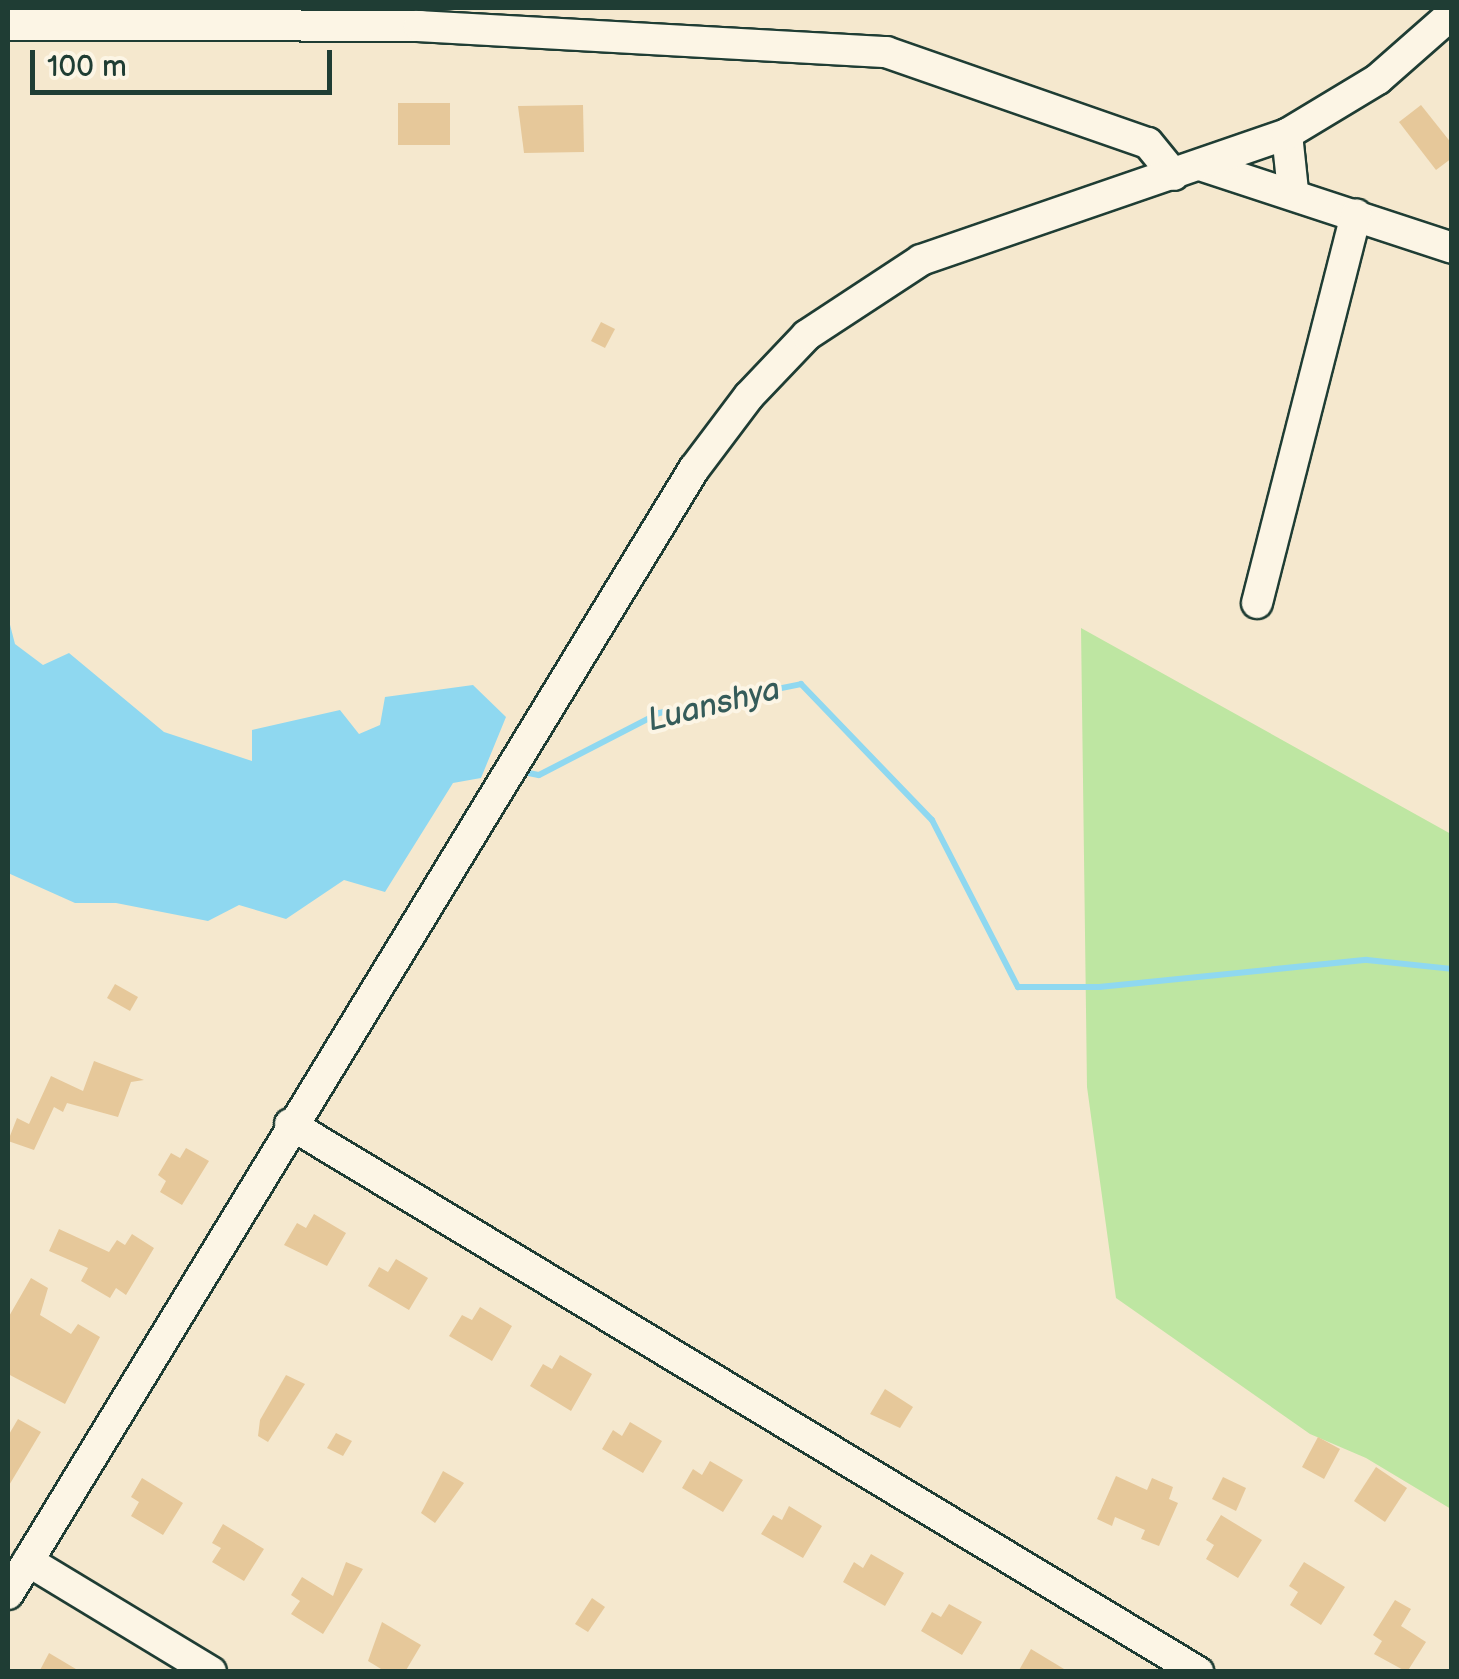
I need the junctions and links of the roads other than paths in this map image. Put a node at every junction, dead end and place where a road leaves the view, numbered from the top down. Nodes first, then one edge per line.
1 (1452, 14) edge
2 (8, 25) edge
3 (1287, 134) junction
4 (1188, 170) junction
5 (1293, 191) junction
6 (1356, 214) junction
7 (1452, 248) edge
8 (1257, 603) dead end
9 (290, 1124) junction
10 (28, 1561) junction
11 (8, 1594) edge
12 (211, 1672) edge
13 (1198, 1672) edge

1 - 3 street
2 - 4 street
3 - 4 street
3 - 5 street
4 - 5 street
4 - 9 street
5 - 6 street
6 - 7 street
6 - 8 street
9 - 10 street
9 - 13 street
10 - 11 street
10 - 12 street

